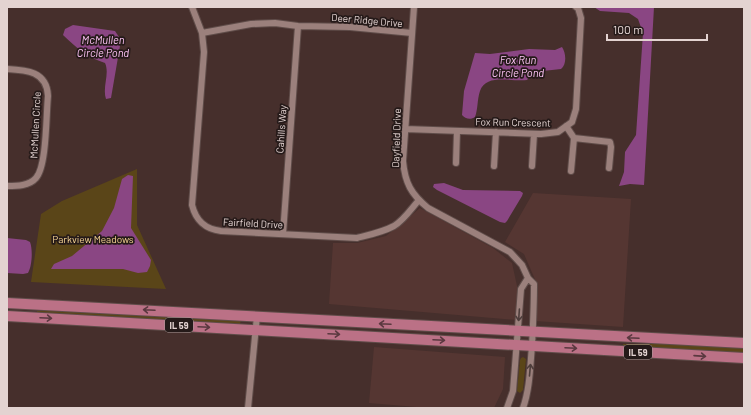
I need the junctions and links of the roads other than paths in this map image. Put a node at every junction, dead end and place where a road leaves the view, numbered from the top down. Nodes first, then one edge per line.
1 (192, 7) edge
2 (414, 7) edge
3 (576, 7) edge
4 (298, 26) junction
5 (202, 33) junction
6 (412, 33) junction
7 (7, 69) edge
8 (566, 126) junction
9 (405, 129) junction
10 (457, 131) junction
11 (496, 132) junction
12 (534, 134) junction
13 (574, 138) junction
14 (456, 163) dead end
15 (494, 166) dead end
16 (532, 166) dead end
17 (609, 168) dead end
18 (571, 171) dead end
19 (7, 186) edge
20 (419, 200) junction
21 (284, 234) junction
22 (528, 278) junction
23 (7, 303) edge
24 (7, 316) edge
25 (257, 316) junction
26 (256, 330) junction
27 (518, 332) junction
28 (532, 332) junction
29 (744, 343) edge
30 (516, 344) junction
31 (532, 345) junction
32 (744, 358) edge
33 (248, 408) edge
34 (507, 408) edge
35 (523, 408) edge

1 - 5 street, Fairfield Drive
2 - 6 street, Dayfield Drive
3 - 8 street
4 - 5 street, Deer Ridge Drive
4 - 6 street, Deer Ridge Drive
4 - 21 street, Cahills Way
5 - 21 street, Fairfield Drive
6 - 9 street, Dayfield Drive
7 - 19 street, McMullen Circle
8 - 12 street, Fox Run Crescent
8 - 13 street
9 - 10 street, Fox Run Crescent
9 - 20 street, Dayfield Drive
10 - 11 street, Fox Run Crescent
10 - 14 street
11 - 12 street, Fox Run Crescent
11 - 15 street
12 - 16 street
13 - 17 street
13 - 18 street
20 - 21 street, Fairfield Drive
20 - 22 street, Dayfield Drive
22 -> 27 street
22 - 28 street, Dayfield Drive
25 -> 23 main road, IL 59
24 -> 26 main road, IL 59
25 - 26 street
27 -> 25 main road, IL 59
26 -> 30 main road, IL 59
26 - 33 street
27 - 28 main road, IL 59
27 - 30 street
29 -> 28 main road, IL 59
28 - 31 street, Dayfield Drive
30 - 31 main road, IL 59
30 - 34 street
31 -> 32 main road, IL 59
35 -> 31 street, Dayfield Drive

